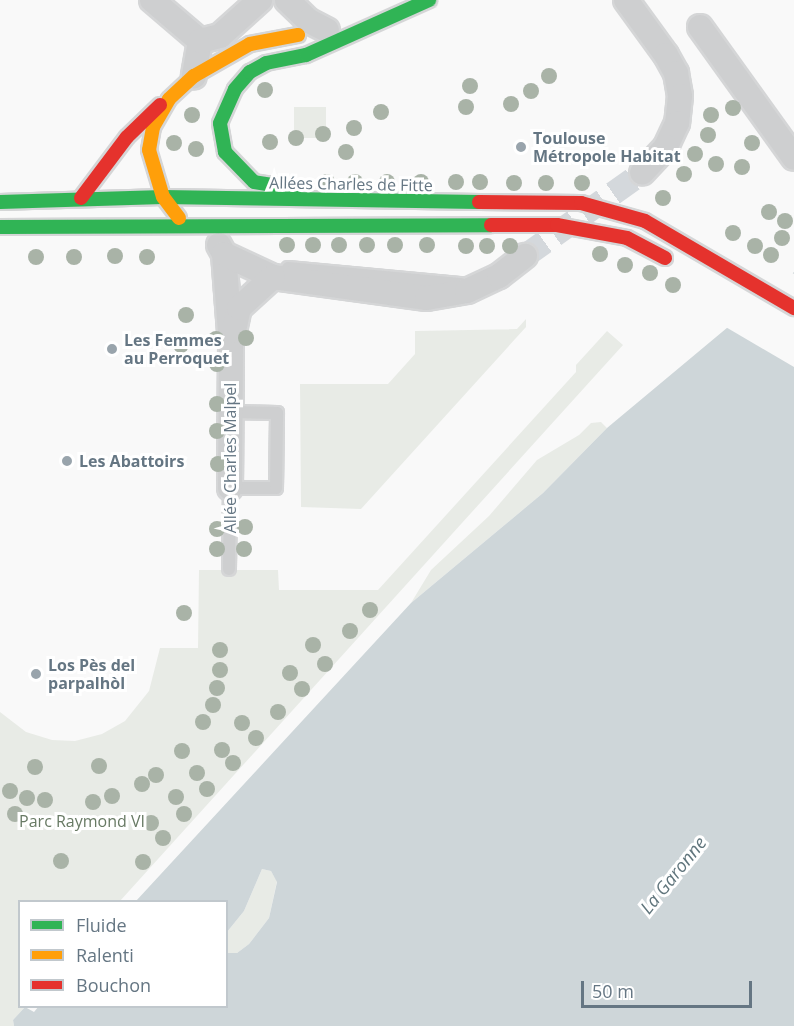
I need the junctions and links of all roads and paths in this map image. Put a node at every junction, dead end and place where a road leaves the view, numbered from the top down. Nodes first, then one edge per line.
1 (152, 0) edge
2 (260, 0) edge
3 (287, 0) edge
4 (429, 0) edge
5 (626, 0) edge
6 (374, 22) junction
7 (700, 27) dead end
8 (327, 30) junction
9 (200, 41) junction
10 (194, 76) junction
11 (169, 99) junction
12 (794, 158) edge
13 (642, 173) tunnel mouth
14 (163, 197) junction
15 (81, 198) junction
16 (301, 201) junction
17 (0, 202) edge
18 (193, 226) junction
19 (0, 227) edge
20 (224, 254) junction
21 (525, 256) tunnel mouth
22 (681, 267) dead end
23 (273, 277) junction
24 (794, 309) edge
25 (231, 346) junction
26 (230, 412) junction
27 (230, 488) junction
28 (229, 569) dead end

1 - 9 street
2 - 9 street
3 - 8 street
4 - 6 main road
5 - 13 street
6 - 8 main road
6 - 16 main road
7 - 12 street
8 - 10 main road
9 - 10 street
10 - 11 main road
11 - 14 main road
11 - 15 main road
14 - 15 main road, Allées Charles de Fitte
14 - 16 main road, Allées Charles de Fitte
14 - 18 main road
15 - 17 main road, Allées Charles de Fitte
16 - 24 main road, Allées Charles de Fitte
18 - 19 main road
18 - 20 street
18 - 22 main road
20 - 23 street
20 - 25 street, Allée Charles Malpel
21 - 23 street
23 - 25 street, Allée Charles Malpel
25 - 26 street, Allée Charles Malpel
26 - 27 street, Allée Charles Malpel
26 - 27 lane
27 - 28 lane, Allée Charles Malpel

